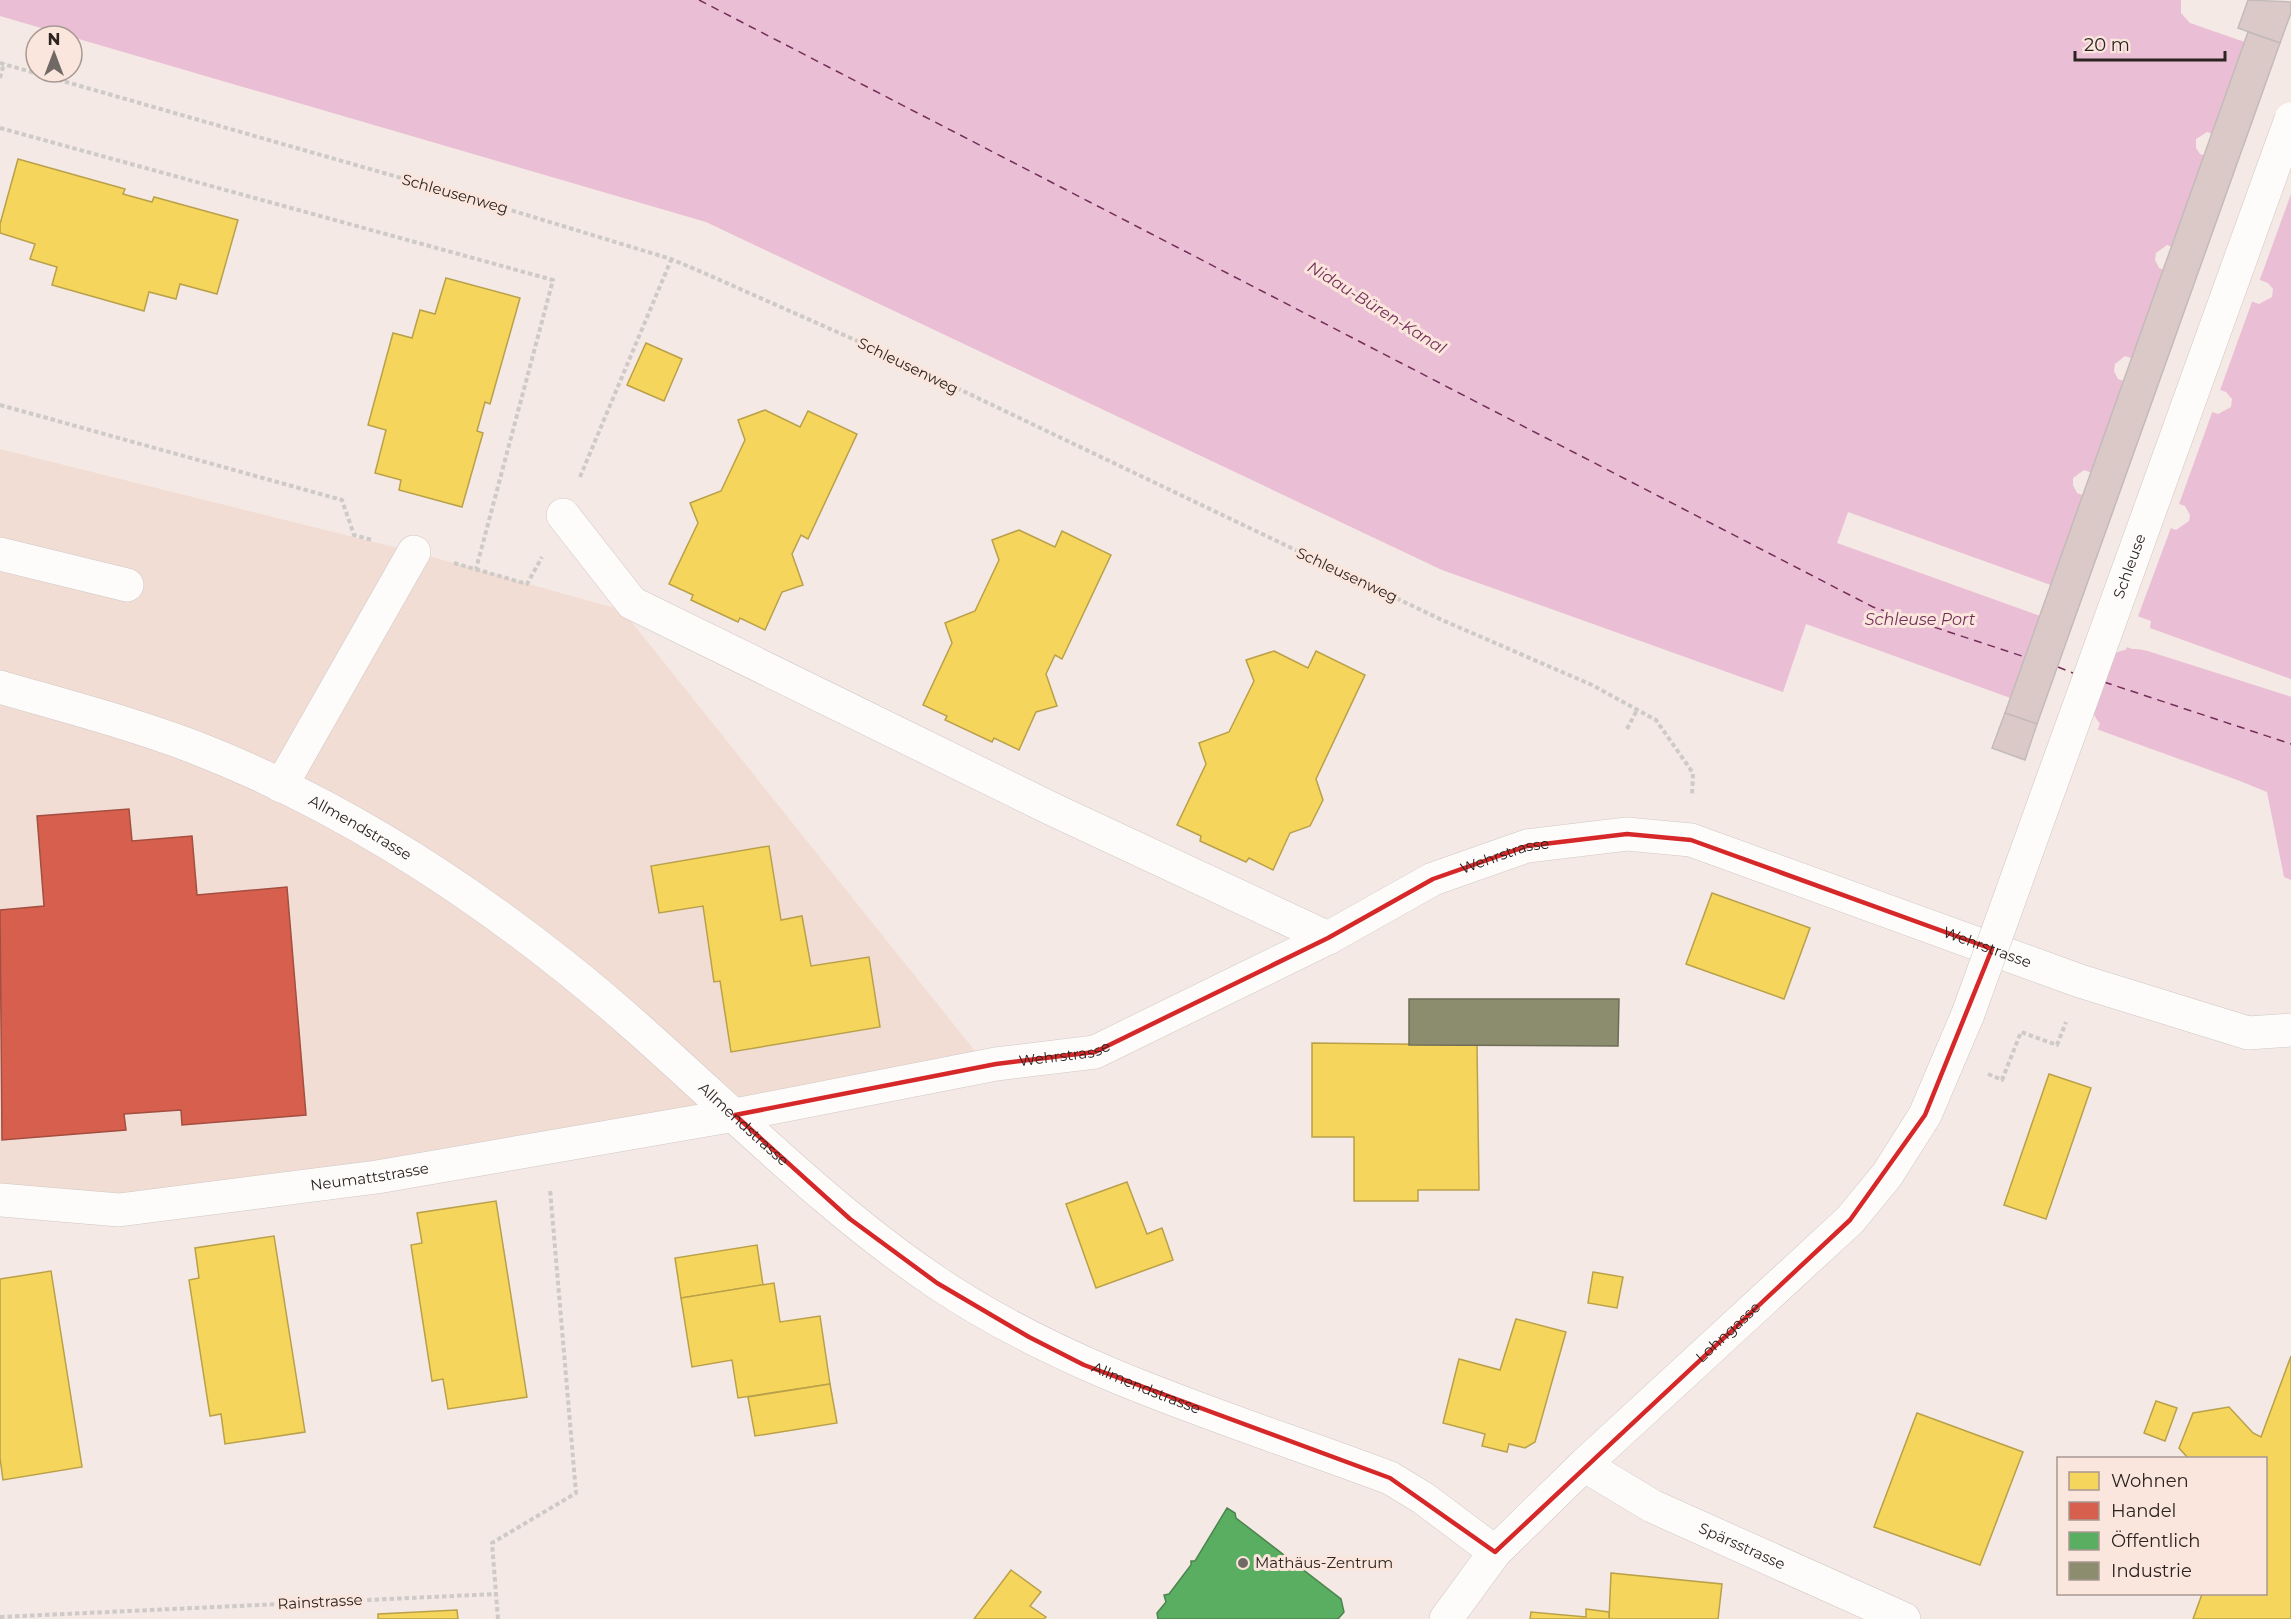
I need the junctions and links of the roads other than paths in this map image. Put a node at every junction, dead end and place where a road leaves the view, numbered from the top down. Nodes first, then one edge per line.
1 (2291, 119) edge
2 (563, 515) road end
3 (414, 552) road end
4 (0, 554) edge
5 (127, 585) dead end
6 (0, 687) edge
7 (281, 786) junction
8 (1328, 938) junction
9 (1968, 1014) joint
10 (2291, 1030) edge
11 (735, 1115) junction
12 (0, 1200) edge
13 (1584, 1465) junction
14 (1495, 1552) junction
15 (1446, 1619) edge
16 (1904, 1619) edge

1 - 9 main road, Schleuse, bridge
2 - 8 main road
3 - 7 main road
4 - 5 main road
6 - 7 main road, Allmendstrasse
7 - 11 main road, Allmendstrasse
8 - 10 main road, Wehrstrasse
8 - 11 main road, Wehrstrasse
9 - 13 main road, Lohngasse
11 - 12 main road, Neumattstrasse
11 - 14 main road, Allmendstrasse
13 - 14 main road, Lohngasse
13 - 16 main road, Spärsstrasse
14 - 15 main road, Lohngasse

